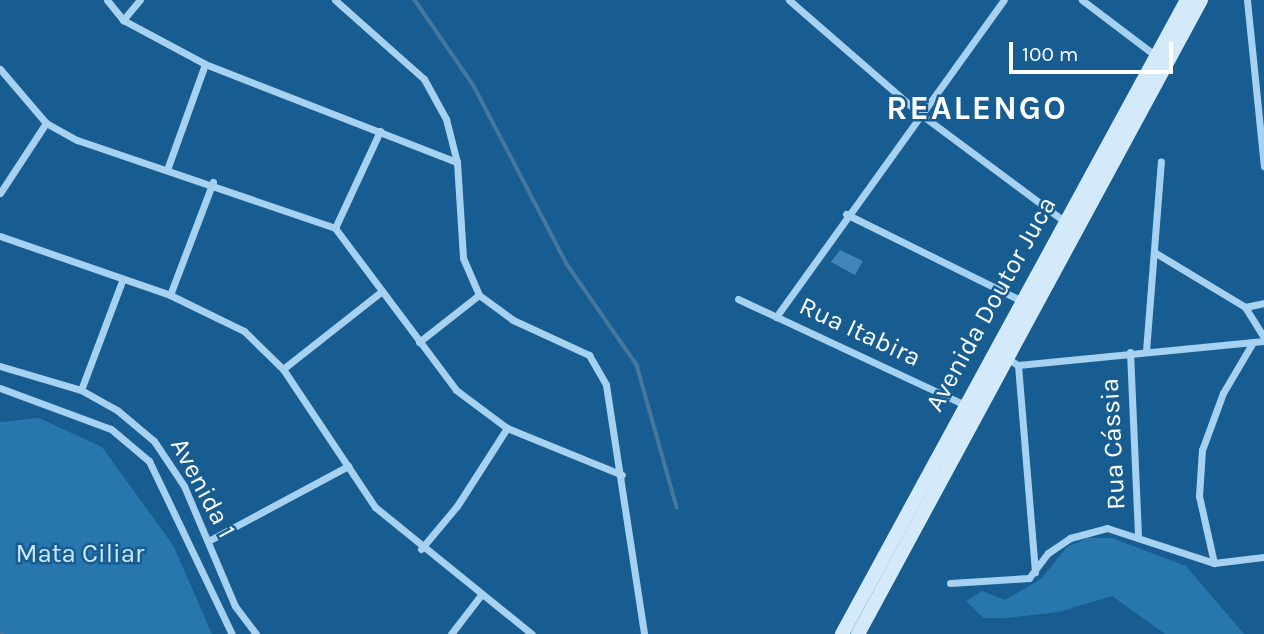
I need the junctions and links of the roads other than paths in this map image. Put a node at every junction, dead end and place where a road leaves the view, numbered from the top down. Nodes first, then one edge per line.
1 (107, 0) edge
2 (140, 0) edge
3 (335, 0) edge
4 (789, 0) edge
5 (1004, 0) edge
6 (1082, 0) edge
7 (1187, 0) edge
8 (1201, 0) edge
9 (1247, 0) edge
10 (123, 20) junction
11 (1156, 55) junction
12 (205, 64) junction
13 (0, 69) edge
14 (919, 113) junction
15 (1261, 115) edge
16 (46, 123) junction
17 (380, 131) junction
18 (457, 162) junction
19 (1161, 162) dead end
20 (1264, 166) edge
21 (168, 167) junction
22 (213, 182) junction
23 (0, 193) edge
24 (846, 214) junction
25 (1063, 221) junction
26 (335, 228) junction
27 (0, 236) edge
28 (1154, 252) junction
29 (122, 281) junction
30 (382, 291) junction
31 (170, 295) junction
32 (479, 295) junction
33 (738, 299) dead end
34 (1020, 300) junction
35 (1264, 303) edge
36 (1245, 307) junction
37 (776, 317) junction
38 (1264, 340) edge
39 (419, 342) junction
40 (1254, 342) junction
41 (1146, 351) junction
42 (1130, 352) junction
43 (1005, 358) junction
44 (0, 366) edge
45 (283, 369) junction
46 (0, 388) edge
47 (81, 390) junction
48 (963, 404) junction
49 (507, 428) junction
50 (348, 466) junction
51 (622, 475) junction
52 (1138, 534) junction
53 (210, 540) junction
54 (421, 549) junction
55 (1264, 557) edge
56 (1214, 563) junction
57 (1035, 572) junction
58 (950, 583) dead end
59 (481, 595) junction
60 (232, 634) edge
61 (256, 634) edge
62 (451, 634) edge
63 (532, 634) edge
64 (644, 634) edge
65 (842, 634) edge
66 (858, 634) edge

1 - 10 street
2 - 10 street
3 - 18 street
4 - 14 street
5 - 14 street
6 - 11 street
7 - 11 main road, Avenida Doutor Juca
8 - 43 main road, Avenida Doutor Juca
9 - 15 street
10 - 12 street
11 - 25 main road, Avenida Doutor Juca
12 - 17 street
12 - 21 street
13 - 16 street
14 - 24 street
14 - 25 street
15 - 20 street
16 - 21 street
16 - 23 street
17 - 18 street
17 - 26 street
18 - 32 street
19 - 28 street, Rua Cássia
21 - 22 street
22 - 26 street
22 - 31 street
24 - 34 street
24 - 37 street
25 - 34 main road, Avenida Doutor Juca
26 - 30 street
27 - 29 street
28 - 36 street
28 - 41 street, Rua Cássia
29 - 31 street
29 - 47 street
30 - 39 street
30 - 45 street
31 - 45 street
32 - 39 street
32 - 51 street
33 - 37 street, Rua Itabira
34 - 43 main road, Avenida Doutor Juca
35 - 36 street
36 - 38 street
37 - 48 street, Rua Itabira
38 - 40 street
39 - 49 street
40 - 41 street
40 - 56 street
41 - 42 street
42 - 43 street
42 - 52 street, Rua Cássia
43 - 48 main road, Avenida Doutor Juca
43 - 57 street
43 - 66 main road, Avenida Doutor Juca
44 - 47 street, Avenida 1
45 - 50 street
46 - 60 street, Avenida 1
47 - 53 street, Avenida 1
48 - 65 main road, Avenida Doutor Juca
49 - 51 street
49 - 54 street
50 - 53 street
50 - 54 street
51 - 64 street
52 - 56 street
52 - 57 street
53 - 61 street, Avenida 1
54 - 59 street
55 - 56 street
57 - 58 street
59 - 62 street
59 - 63 street

